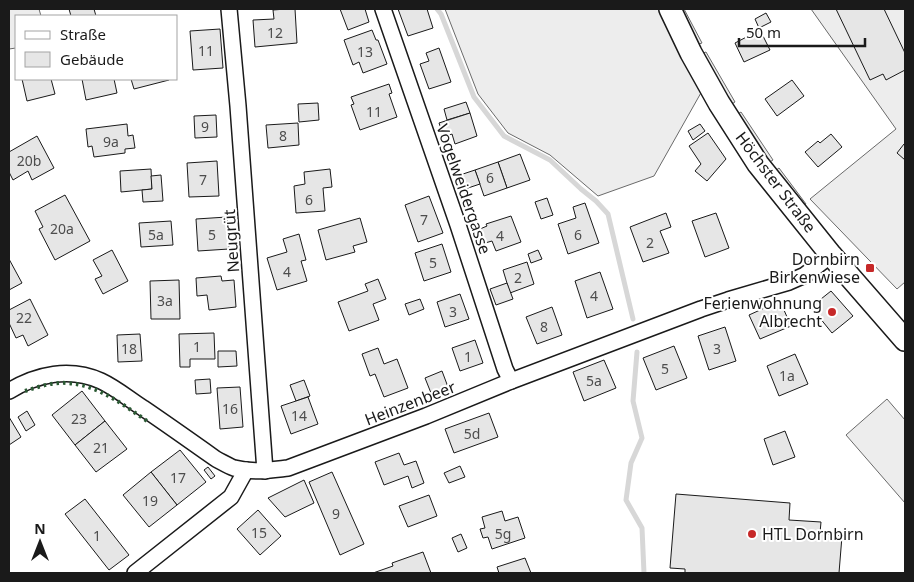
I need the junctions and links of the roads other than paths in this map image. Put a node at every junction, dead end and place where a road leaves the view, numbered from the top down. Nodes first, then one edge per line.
1 (229, 9) edge
2 (383, 9) edge
3 (670, 9) edge
4 (831, 255) junction
5 (905, 340) edge
6 (511, 381) junction
7 (9, 391) edge
8 (246, 470) junction
9 (265, 471) junction
10 (135, 573) edge

1 - 9 street, Neugrüt
2 - 6 street, Vogelweidergasse
3 - 4 main road, Höchster Straße
4 - 5 main road, Höchster Straße
4 - 6 street, Heinzenbeer
6 - 9 street, Heinzenbeer
7 - 8 street, Heinzenbeer
8 - 9 street, Heinzenbeer
8 - 10 street

